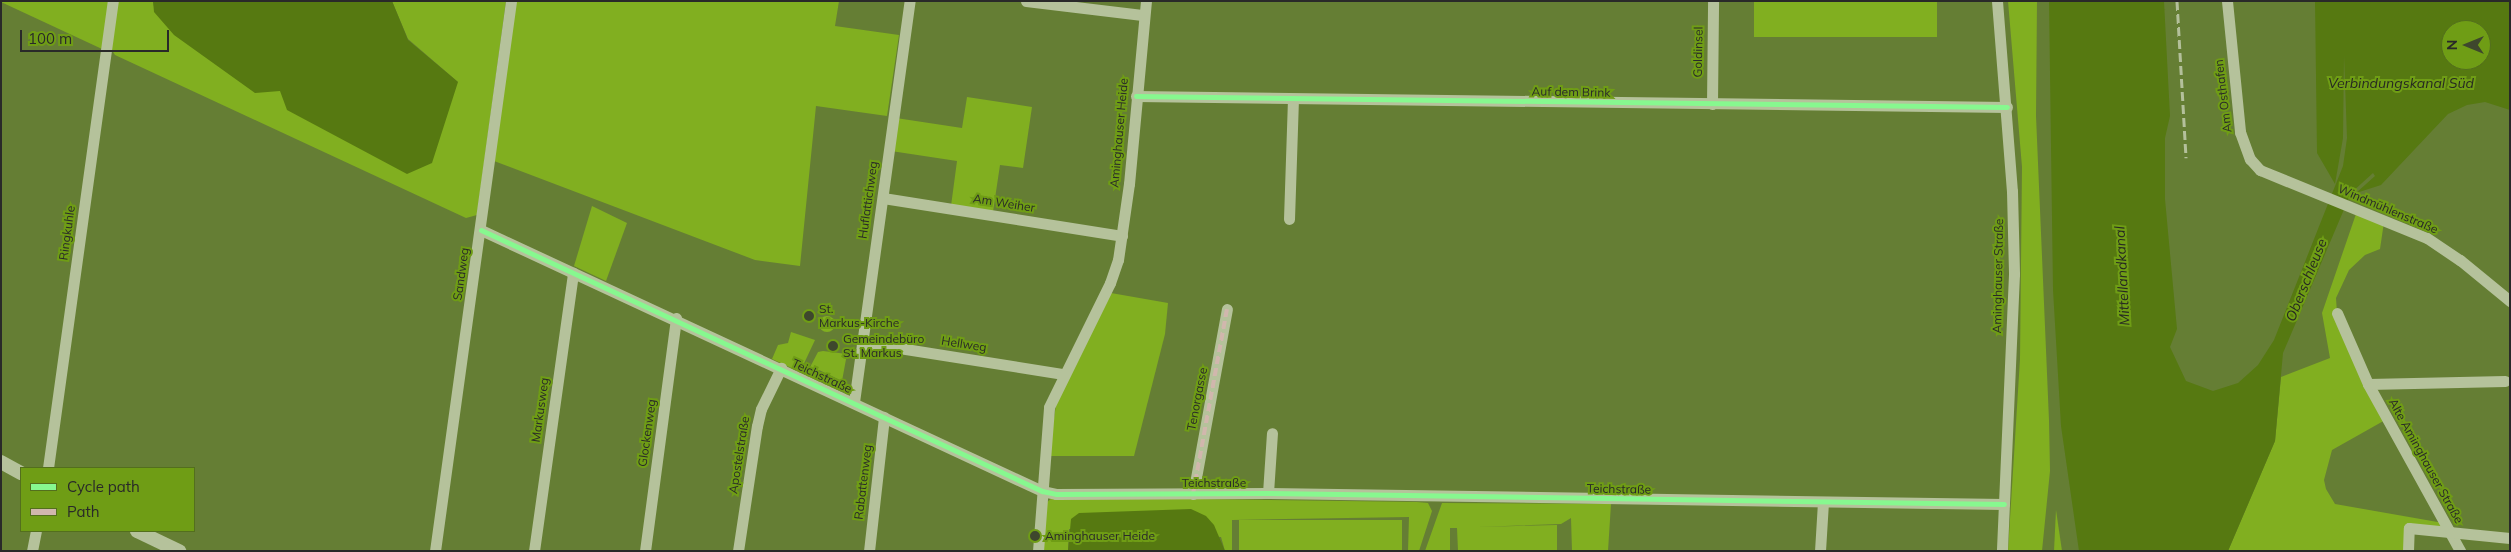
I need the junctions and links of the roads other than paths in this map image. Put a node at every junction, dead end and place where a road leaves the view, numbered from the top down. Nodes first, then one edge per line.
1 (113, 1) edge
2 (511, 1) edge
3 (910, 1) edge
4 (1026, 1) edge
5 (1146, 1) edge
6 (1713, 1) edge
7 (1997, 1) edge
8 (2227, 1) edge
9 (1142, 15) junction
10 (1136, 96) junction
11 (1293, 99) junction
12 (1712, 104) junction
13 (2007, 107) junction
14 (2271, 176) joint
15 (883, 198) junction
16 (1289, 219) dead end
17 (481, 230) junction
18 (1122, 236) junction
19 (573, 272) junction
20 (2510, 301) edge
21 (1227, 309) dead end
22 (2337, 313) dead end
23 (676, 318) junction
24 (862, 342) junction
25 (781, 368) junction
26 (1063, 374) junction
27 (2505, 381) dead end
28 (2368, 384) junction
29 (854, 402) junction
30 (884, 417) junction
31 (1272, 433) dead end
32 (1, 462) edge
33 (48, 467) edge
34 (20, 473) edge
35 (1042, 490) junction
36 (1268, 493) junction
37 (1193, 494) junction
38 (1823, 502) junction
39 (2004, 504) junction
40 (36, 532) edge
41 (139, 532) edge
42 (2449, 532) junction
43 (2510, 538) edge
44 (32, 551) edge
45 (179, 551) edge
46 (435, 551) edge
47 (534, 551) edge
48 (645, 551) edge
49 (738, 551) edge
50 (869, 551) edge
51 (1038, 551) edge
52 (1820, 551) edge
53 (2002, 551) edge
54 (2408, 551) edge
55 (2460, 551) edge

1 - 33 street, Ringkuhle
2 - 17 street, Sandweg
3 - 15 street, Huflattichweg
4 - 9 street
5 - 9 street, Aminghauser Heide
6 - 12 street, Goldinsel
7 - 13 street, Aminghauser Straße
8 - 14 street, Am Osthafen
9 - 10 street, Aminghauser Heide
10 - 11 street, Auf dem Brink
10 - 18 street, Aminghauser Heide
11 - 12 street, Auf dem Brink
11 - 16 street
12 - 13 street, Auf dem Brink
13 - 39 street, Aminghauser Straße
14 - 20 street, Windmühlenstraße
15 - 18 street, Am Weiher
15 - 24 street, Huflattichweg
17 - 19 street, Teichstraße
17 - 46 street, Sandweg
18 - 26 street, Aminghauser Heide
19 - 23 street, Teichstraße
19 - 47 street, Markusweg
21 - 37 street, Tenorgasse
22 - 28 street, Alte Aminghauser Straße
23 - 25 street, Teichstraße
23 - 48 street, Glockenweg
24 - 26 street, Hellweg
24 - 29 street, Huflattichweg
25 - 29 street, Teichstraße
25 - 49 street, Apostelstraße
26 - 35 street, Aminghauser Heide
27 - 28 street, Alte Aminghauser Straße
28 - 42 street, Alte Aminghauser Straße
29 - 30 street, Teichstraße
30 - 35 street, Teichstraße
30 - 50 street, Rabattenweg
31 - 36 street
32 - 34 street
35 - 37 street, Teichstraße
35 - 51 street, Aminghauser Heide
36 - 37 street, Teichstraße
36 - 38 street, Teichstraße
38 - 39 street, Teichstraße
38 - 52 street
39 - 53 street, Aminghauser Straße
40 - 44 street
41 - 45 street
42 - 43 street
42 - 54 street
42 - 55 street, Alte Aminghauser Straße

